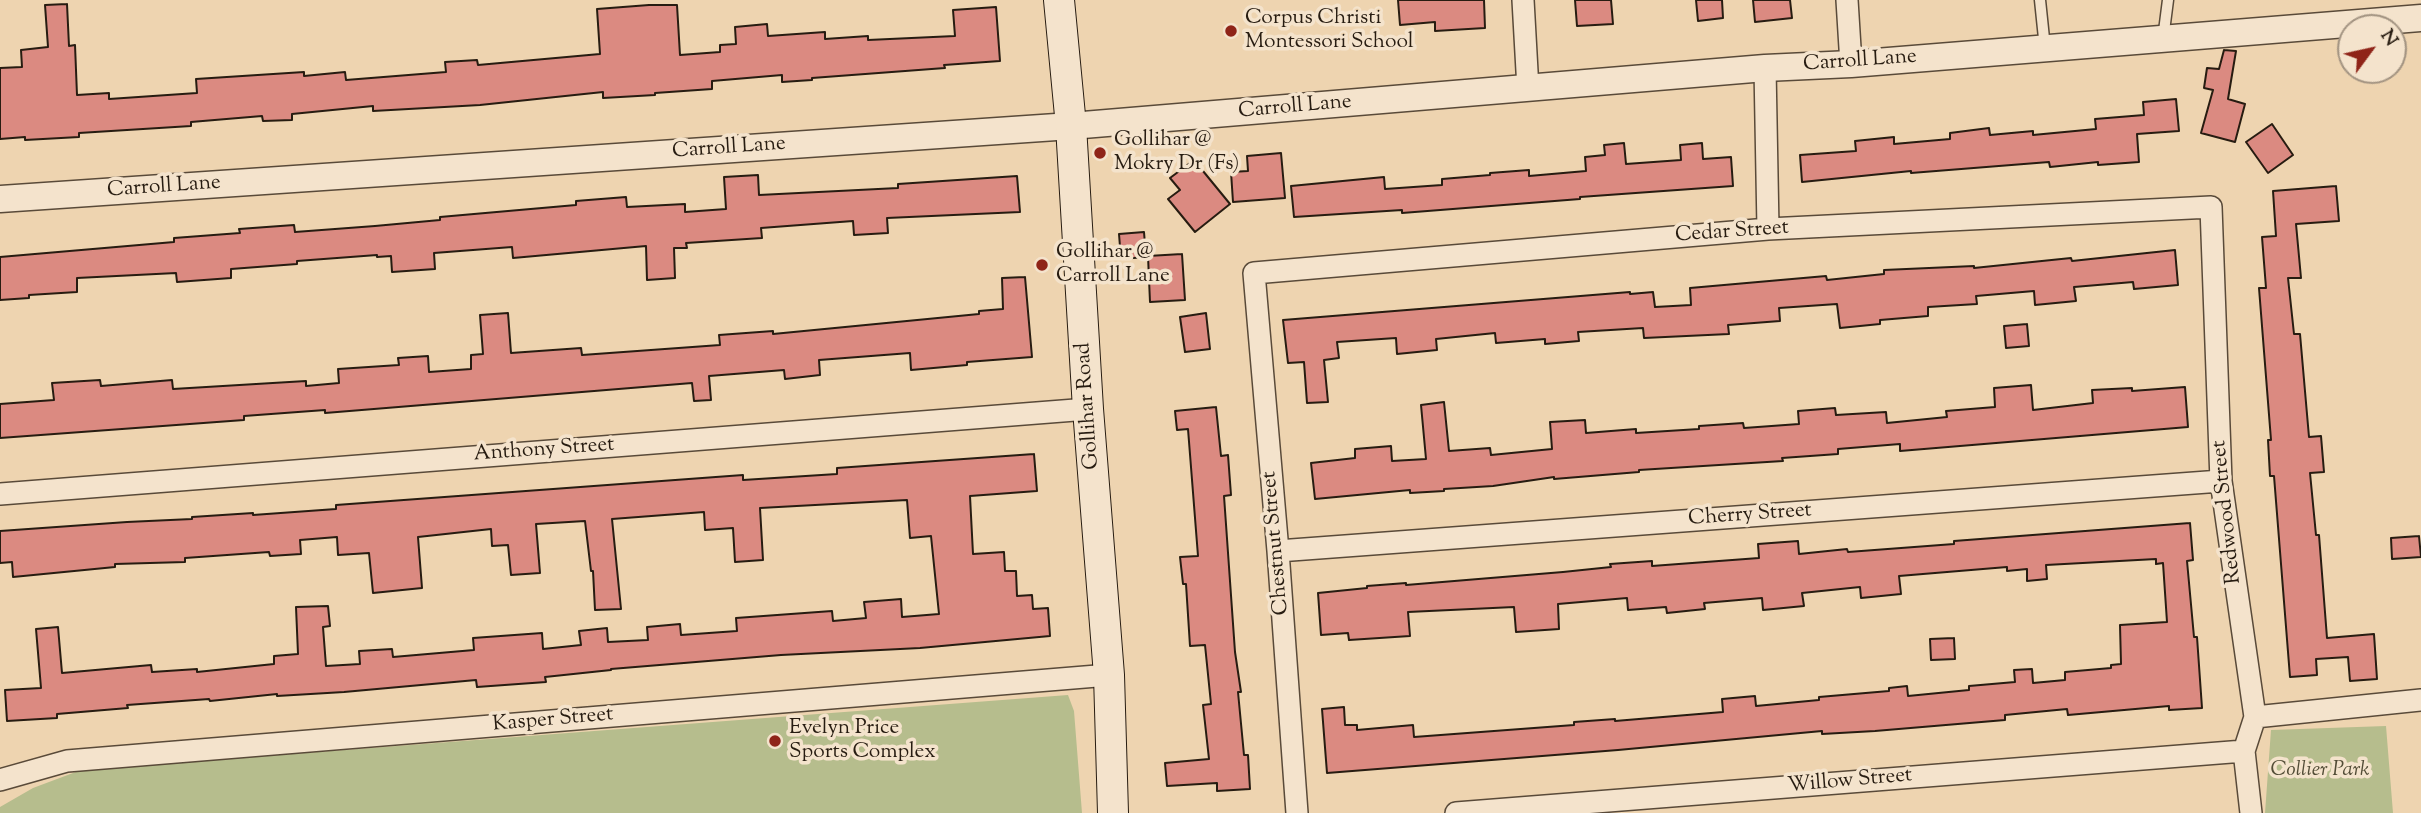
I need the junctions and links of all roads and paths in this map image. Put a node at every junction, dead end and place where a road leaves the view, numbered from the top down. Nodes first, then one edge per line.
1 (1059, 0) edge
2 (1523, 0) edge
3 (1847, 0) edge
4 (2040, 0) edge
5 (2168, 0) edge
6 (2421, 18) edge
7 (2162, 39) junction
8 (2045, 48) junction
9 (1851, 64) junction
10 (1766, 68) junction
11 (1528, 89) junction
12 (1071, 126) junction
13 (0, 199) edge
14 (2211, 207) joint
15 (1768, 229) junction
16 (1254, 273) joint
17 (1088, 409) junction
18 (2221, 481) junction
19 (0, 494) edge
20 (1278, 551) junction
21 (1109, 675) junction
22 (2421, 700) edge
23 (2255, 717) junction
24 (2244, 751) junction
25 (0, 780) edge
26 (1113, 813) edge
27 (1297, 813) edge
28 (1456, 813) edge
29 (2251, 813) edge

1 - 12 main road, Gollihar Road
2 - 11 street
3 - 9 street
4 - 8 lane
5 - 7 lane
6 - 7 street, Carroll Lane
7 - 8 street, Carroll Lane
8 - 9 street, Carroll Lane
9 - 10 street, Carroll Lane
10 - 11 street, Carroll Lane
10 - 15 street
11 - 12 street, Carroll Lane
12 - 13 street, Carroll Lane
12 - 17 main road, Gollihar Road
14 - 15 street, Cedar Street
14 - 18 street, Redwood Street
15 - 16 street, Cedar Street
16 - 20 street, Chestnut Street
17 - 19 street, Anthony Street
17 - 21 main road, Gollihar Road
18 - 20 street, Cherry Street
18 - 23 street, Redwood Street
20 - 27 street, Chestnut Street
21 - 25 street, Kasper Street
21 - 26 main road, Gollihar Road
22 - 23 street
23 - 24 street, Redwood Street
24 - 28 street, Willow Street
24 - 29 street, Redwood Street

